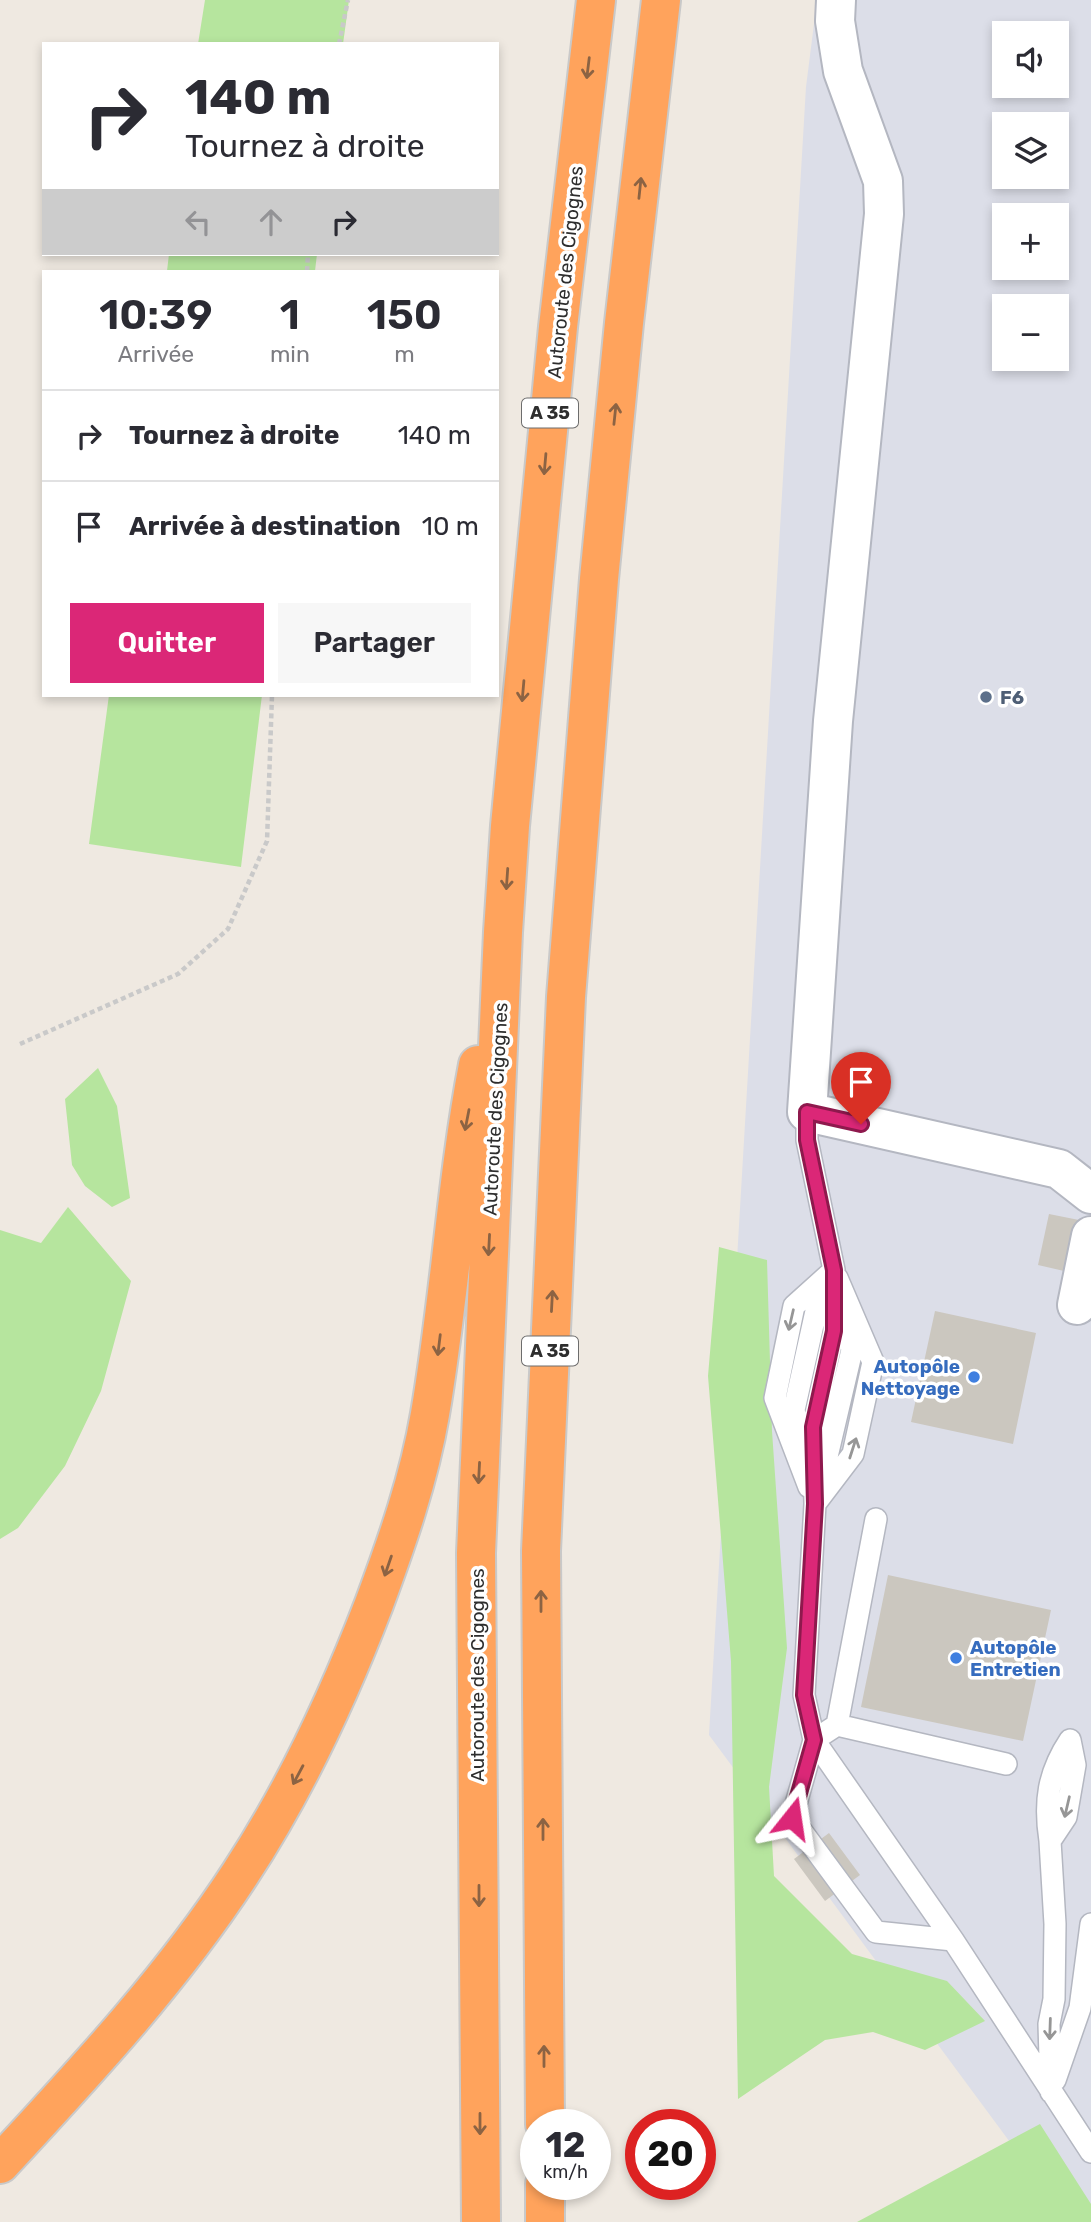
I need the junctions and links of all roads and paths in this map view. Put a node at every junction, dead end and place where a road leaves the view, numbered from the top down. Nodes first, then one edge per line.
1 (348, 0) edge
2 (596, 0) edge
3 (661, 0) edge
4 (836, 0) edge
5 (339, 42) edge
6 (272, 697) edge
7 (503, 932) junction
8 (20, 1044) dead end
9 (807, 1112) junction
10 (1091, 1194) edge
11 (1091, 1236) edge
12 (834, 1270) junction
13 (1077, 1305) dead end
14 (815, 1504) junction
15 (876, 1519) dead end
16 (837, 1725) junction
17 (814, 1740) junction
18 (1070, 1740) dead end
19 (1006, 1764) dead end
20 (1091, 1924) edge
21 (953, 1940) junction
22 (1051, 2092) junction
23 (545, 2109) edge
24 (1091, 2152) edge
25 (0, 2164) edge
26 (545, 2200) edge
27 (481, 2222) edge
28 (545, 2222) edge

1 - 5 path
2 -> 7 highway, Autoroute des Cigognes / A 35
23 -> 3 highway, A 35
4 - 9 street
6 - 8 path
7 -> 25 highway
7 -> 27 highway, Autoroute des Cigognes / A 35
9 - 10 street
9 - 12 lane
11 - 13 street
12 - 14 lane
14 -> 12 lane
12 -> 14 lane
14 - 17 lane
15 - 16 lane
16 - 17 lane
16 - 19 lane
17 - 21 lane
17 - 21 lane
18 -> 22 lane
20 - 22 lane
21 - 22 lane
22 - 24 lane
26 - 28 highway

